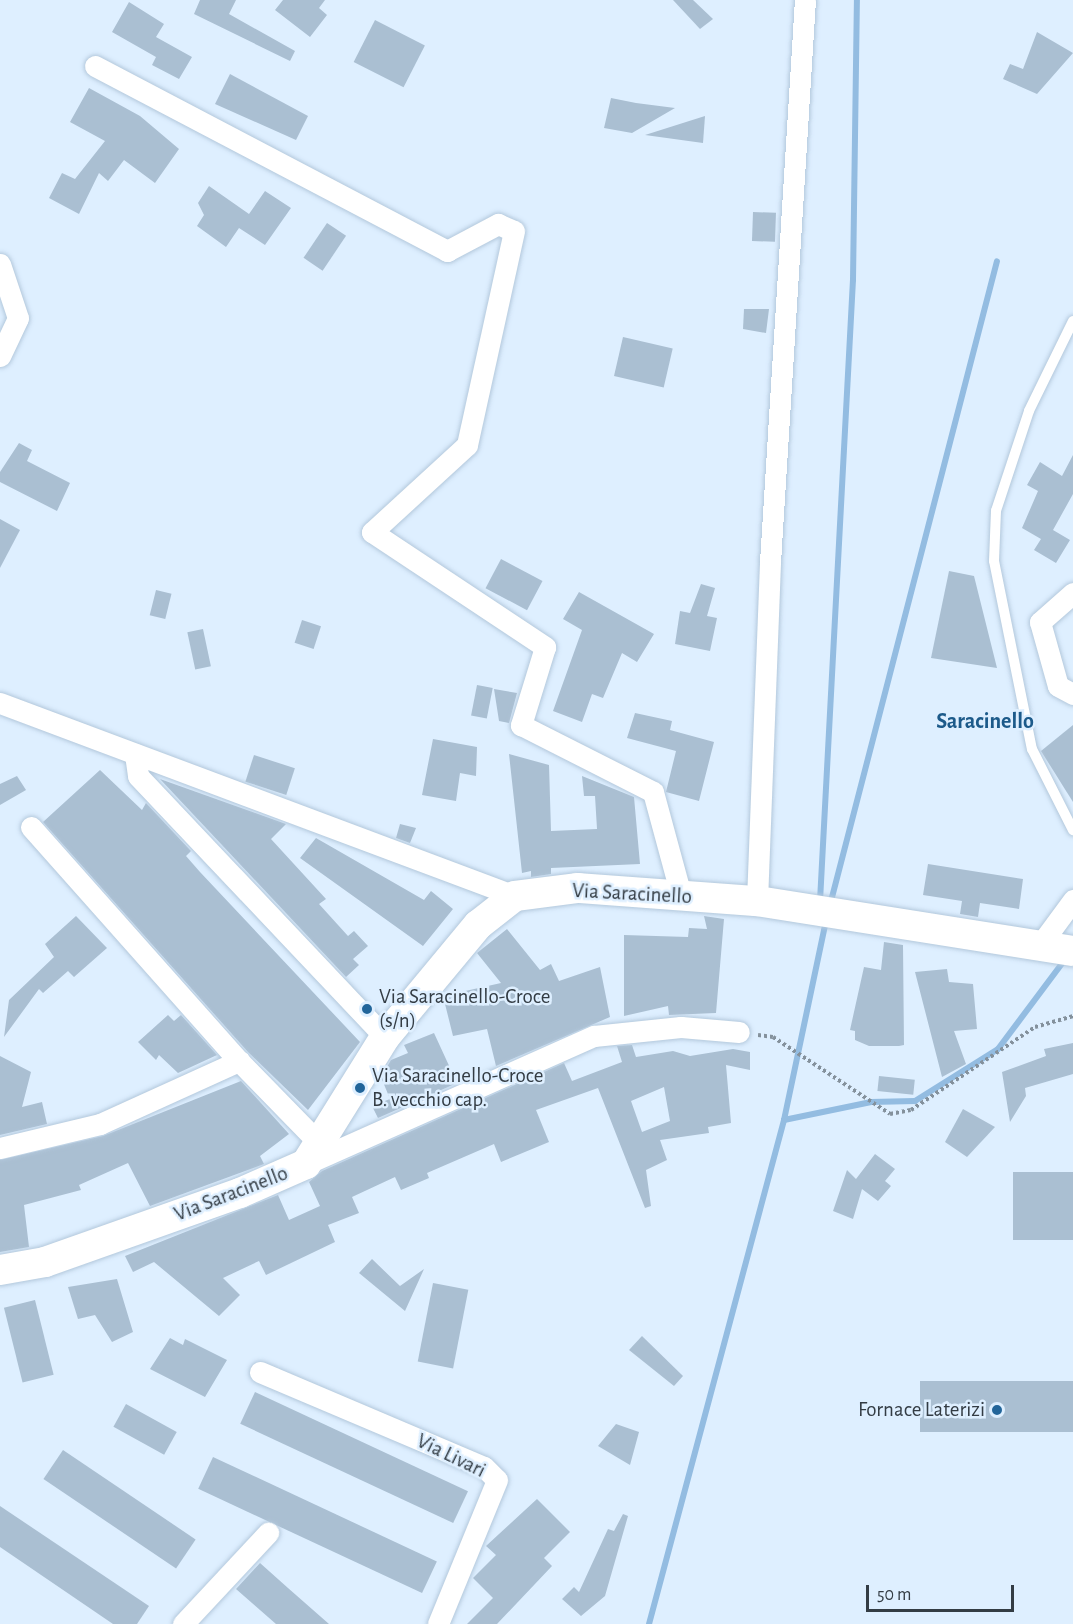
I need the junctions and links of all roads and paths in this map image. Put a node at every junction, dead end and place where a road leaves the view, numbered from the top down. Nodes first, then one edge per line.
1 (805, 0) edge
2 (95, 66) dead end
3 (0, 264) edge
4 (1073, 321) edge
5 (0, 356) edge
6 (1073, 593) edge
7 (1073, 694) edge
8 (0, 703) edge
9 (135, 754) junction
10 (31, 827) dead end
11 (1073, 830) edge
12 (681, 895) junction
13 (515, 896) junction
14 (1073, 900) edge
15 (764, 902) junction
16 (1055, 948) edge
17 (1073, 1016) edge
18 (739, 1032) joint
19 (384, 1037) junction
20 (239, 1061) junction
21 (0, 1148) edge
22 (312, 1153) junction
23 (0, 1270) edge
24 (260, 1372) dead end
25 (268, 1533) dead end
26 (183, 1624) edge
27 (438, 1624) edge

1 - 15 street
2 - 12 street
3 - 5 street
4 - 11 lane
6 - 7 street
8 - 9 street
9 - 13 street
9 - 19 street
10 - 20 street
12 - 13 street, Via Saracinello
12 - 15 street, Via Saracinello
13 - 19 street
14 - 16 street
15 - 16 street, Via Saracinello
17 - 18 path
18 - 22 street
19 - 22 street
20 - 21 street
20 - 22 street
22 - 23 street, Via Saracinello
24 - 27 street, Via Livari
25 - 26 street

